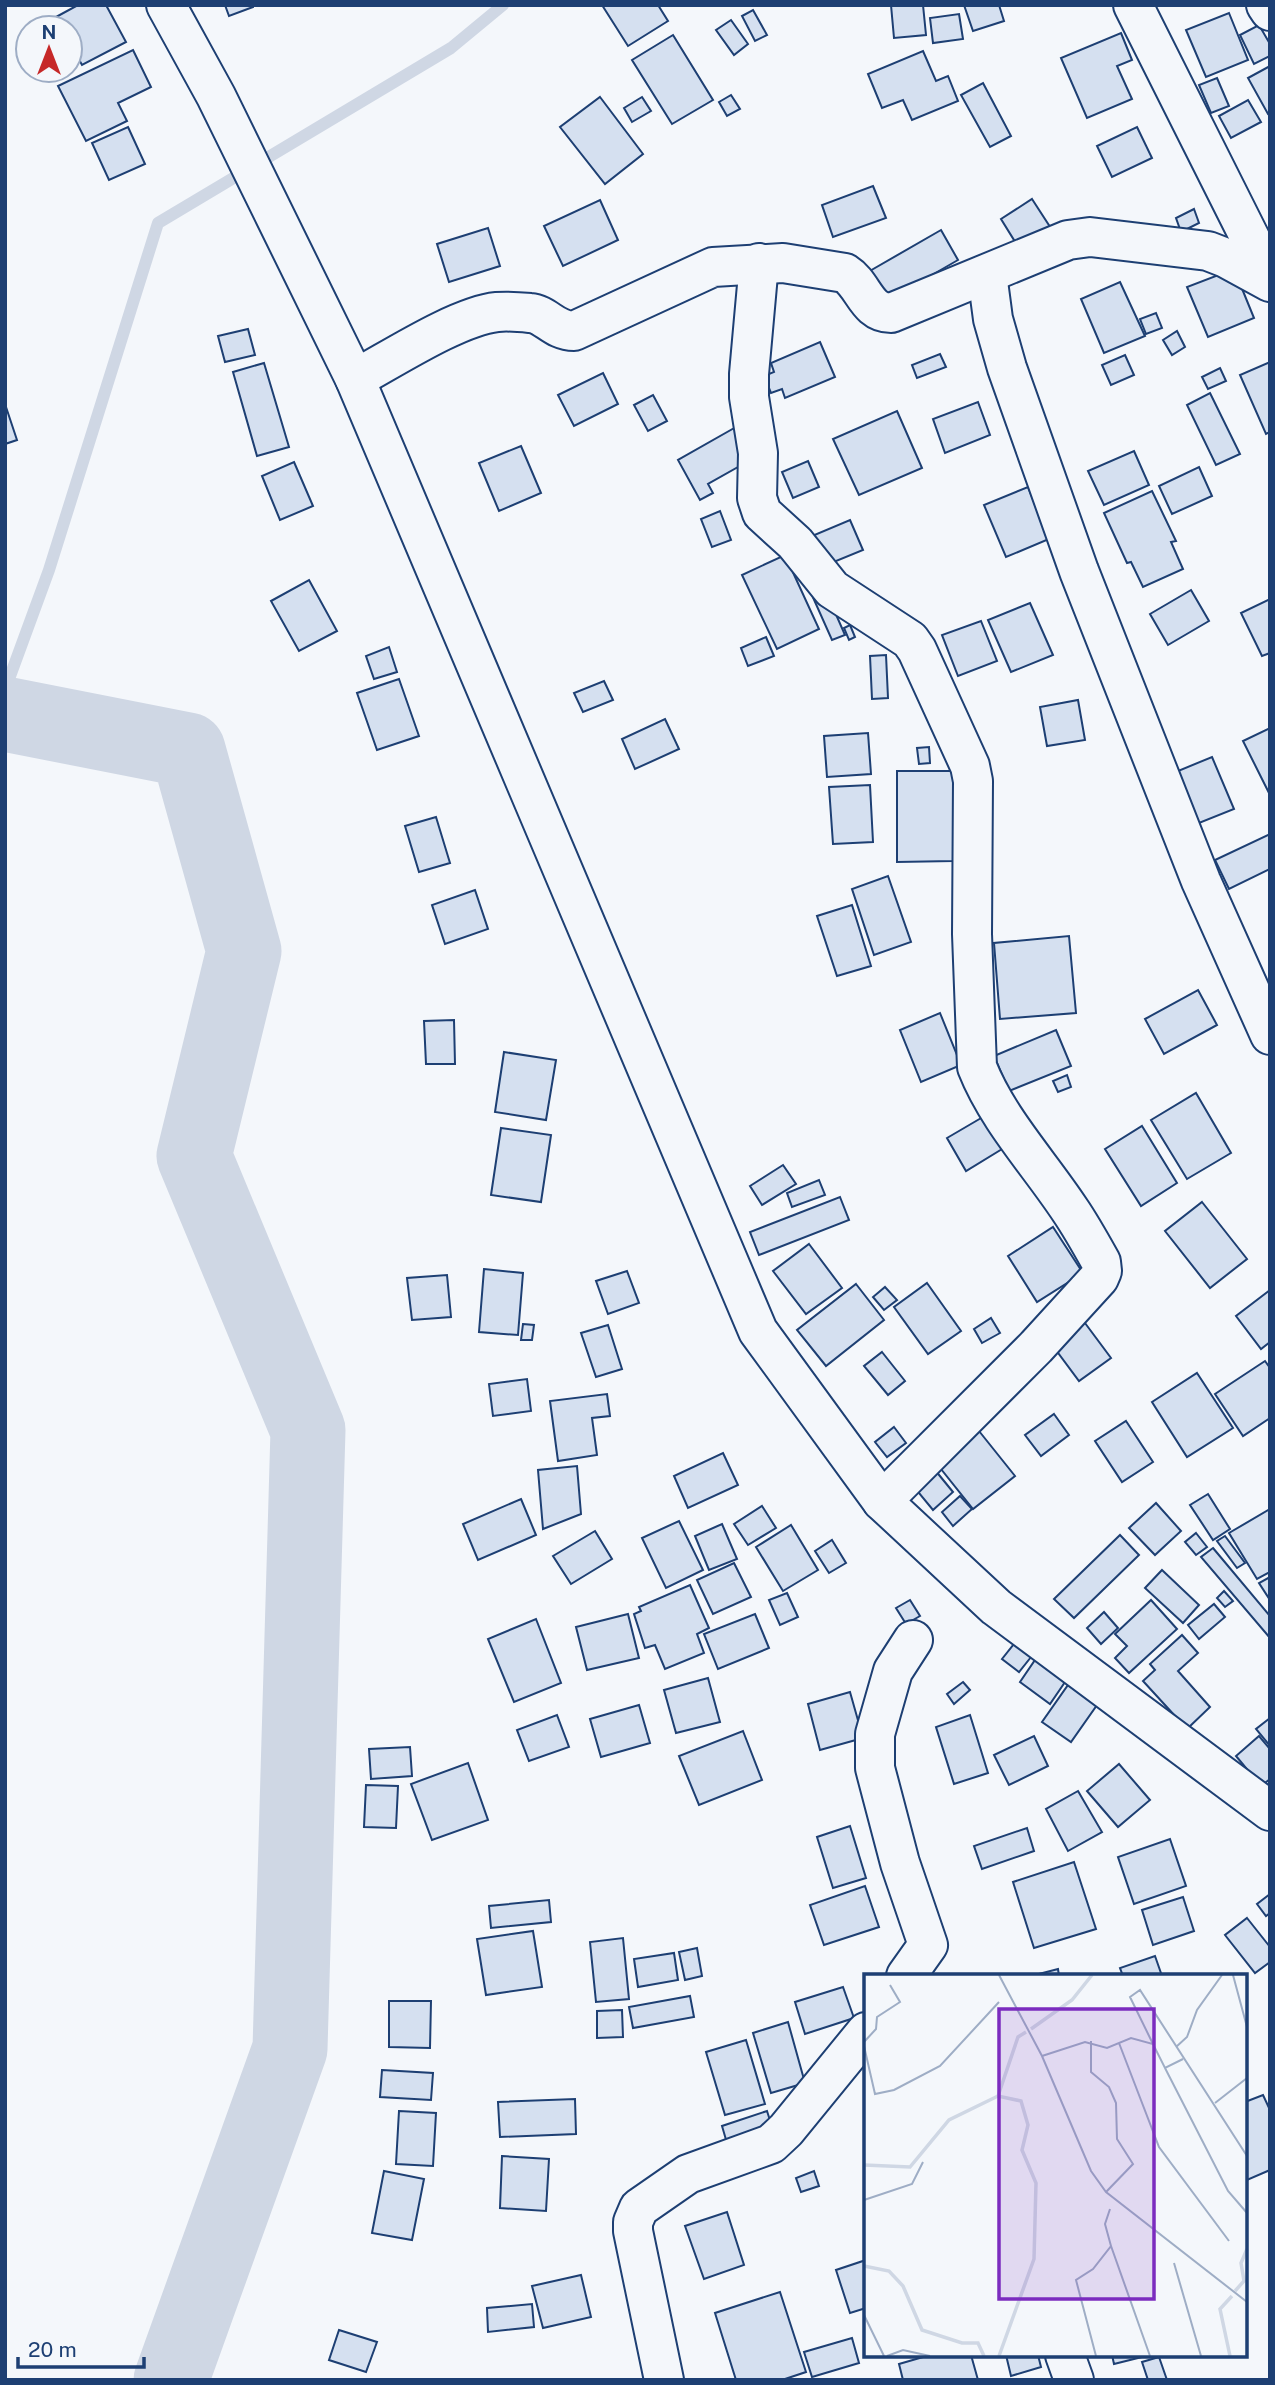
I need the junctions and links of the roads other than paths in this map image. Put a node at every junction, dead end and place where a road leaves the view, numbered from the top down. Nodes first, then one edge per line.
1 (166, 5) edge
2 (1133, 5) edge
3 (1266, 5) edge
4 (1270, 11) edge
5 (759, 263) junction
6 (987, 274) junction
7 (1270, 280) edge
8 (355, 379) junction
9 (1270, 1035) edge
10 (882, 1501) junction
11 (913, 1640) dead end
12 (1270, 1811) edge
13 (924, 1966) edge
14 (864, 2034) edge
15 (1066, 2357) edge
16 (664, 2380) edge
17 (1074, 2380) edge

1 - 8 street
2 - 7 street
3 - 4 street
5 - 6 street
5 - 8 street
5 - 10 street
6 - 7 street
6 - 9 street
8 - 10 street
10 - 12 street
11 - 13 street
14 - 16 street
15 - 17 street

